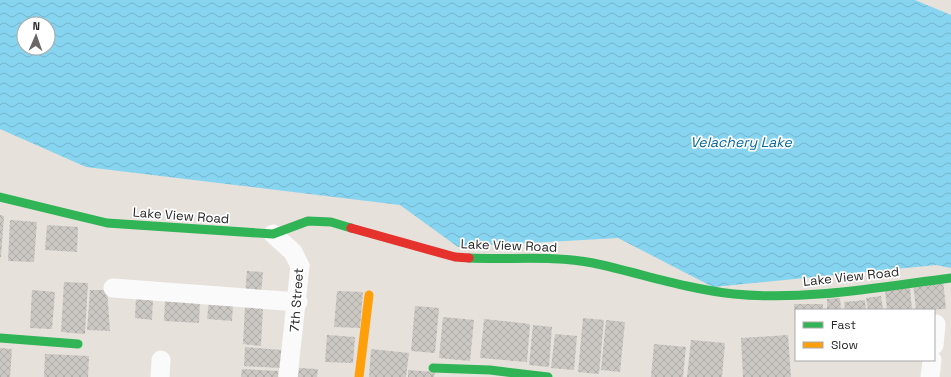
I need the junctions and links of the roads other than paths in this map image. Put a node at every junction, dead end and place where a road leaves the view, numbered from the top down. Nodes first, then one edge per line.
1 (0, 197) edge
2 (273, 234) junction
3 (951, 278) edge
4 (113, 288) dead end
5 (369, 295) dead end
6 (298, 302) junction
7 (936, 324) dead end
8 (935, 334) edge
9 (0, 338) edge
10 (78, 344) dead end
11 (932, 361) edge
12 (433, 368) dead end
13 (489, 373) edge
14 (288, 377) edge
15 (360, 377) edge
16 (548, 377) edge
17 (930, 377) edge

1 - 2 street, Lake View Road
2 - 3 street, Lake View Road
2 - 6 street, 7th Street
4 - 6 street
5 - 15 street
6 - 14 street, 7th Street
7 - 8 street
9 - 10 street
11 - 17 street
12 - 13 street
13 - 16 street

